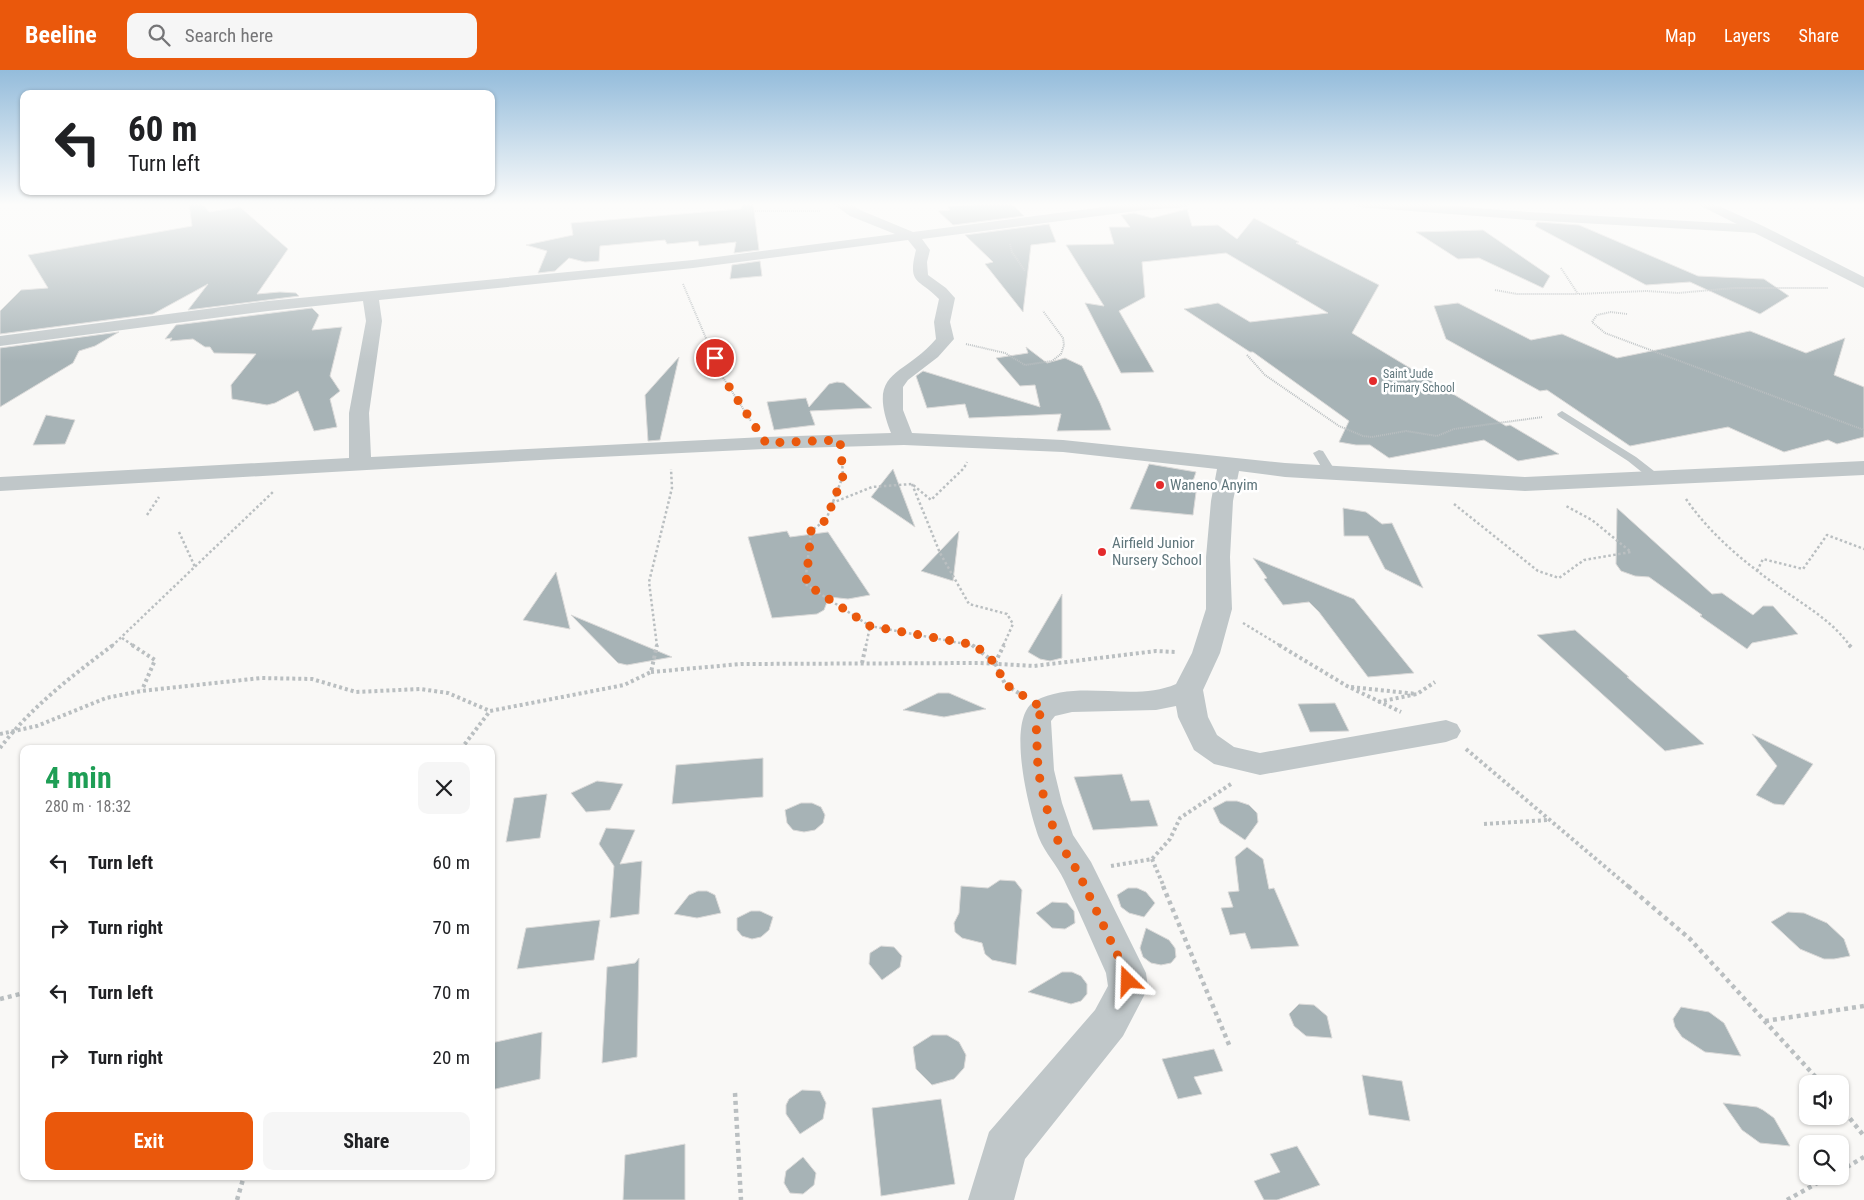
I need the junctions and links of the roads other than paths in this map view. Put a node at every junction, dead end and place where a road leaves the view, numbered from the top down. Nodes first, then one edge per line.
1 (755, 256) edge
2 (921, 256) edge
3 (1810, 256) edge
4 (1864, 283) edge
5 (370, 296) junction
6 (0, 341) edge
7 (1562, 414) road end
8 (904, 439) junction
9 (1319, 453) dead end
10 (360, 464) junction
11 (1229, 464) junction
12 (1864, 468) edge
13 (1330, 472) junction
14 (1665, 478) junction
15 (0, 484) edge
16 (1188, 690) junction
17 (1446, 731) road end
18 (991, 1200) edge

1 - 5 street
2 - 8 street
3 - 4 street
5 - 6 street
5 - 10 street
7 - 14 lane
8 - 10 street
8 - 11 street
9 - 13 lane
10 - 15 street
11 - 13 street
11 - 16 street
12 - 14 street
13 - 14 street
16 - 17 street
16 - 18 street

